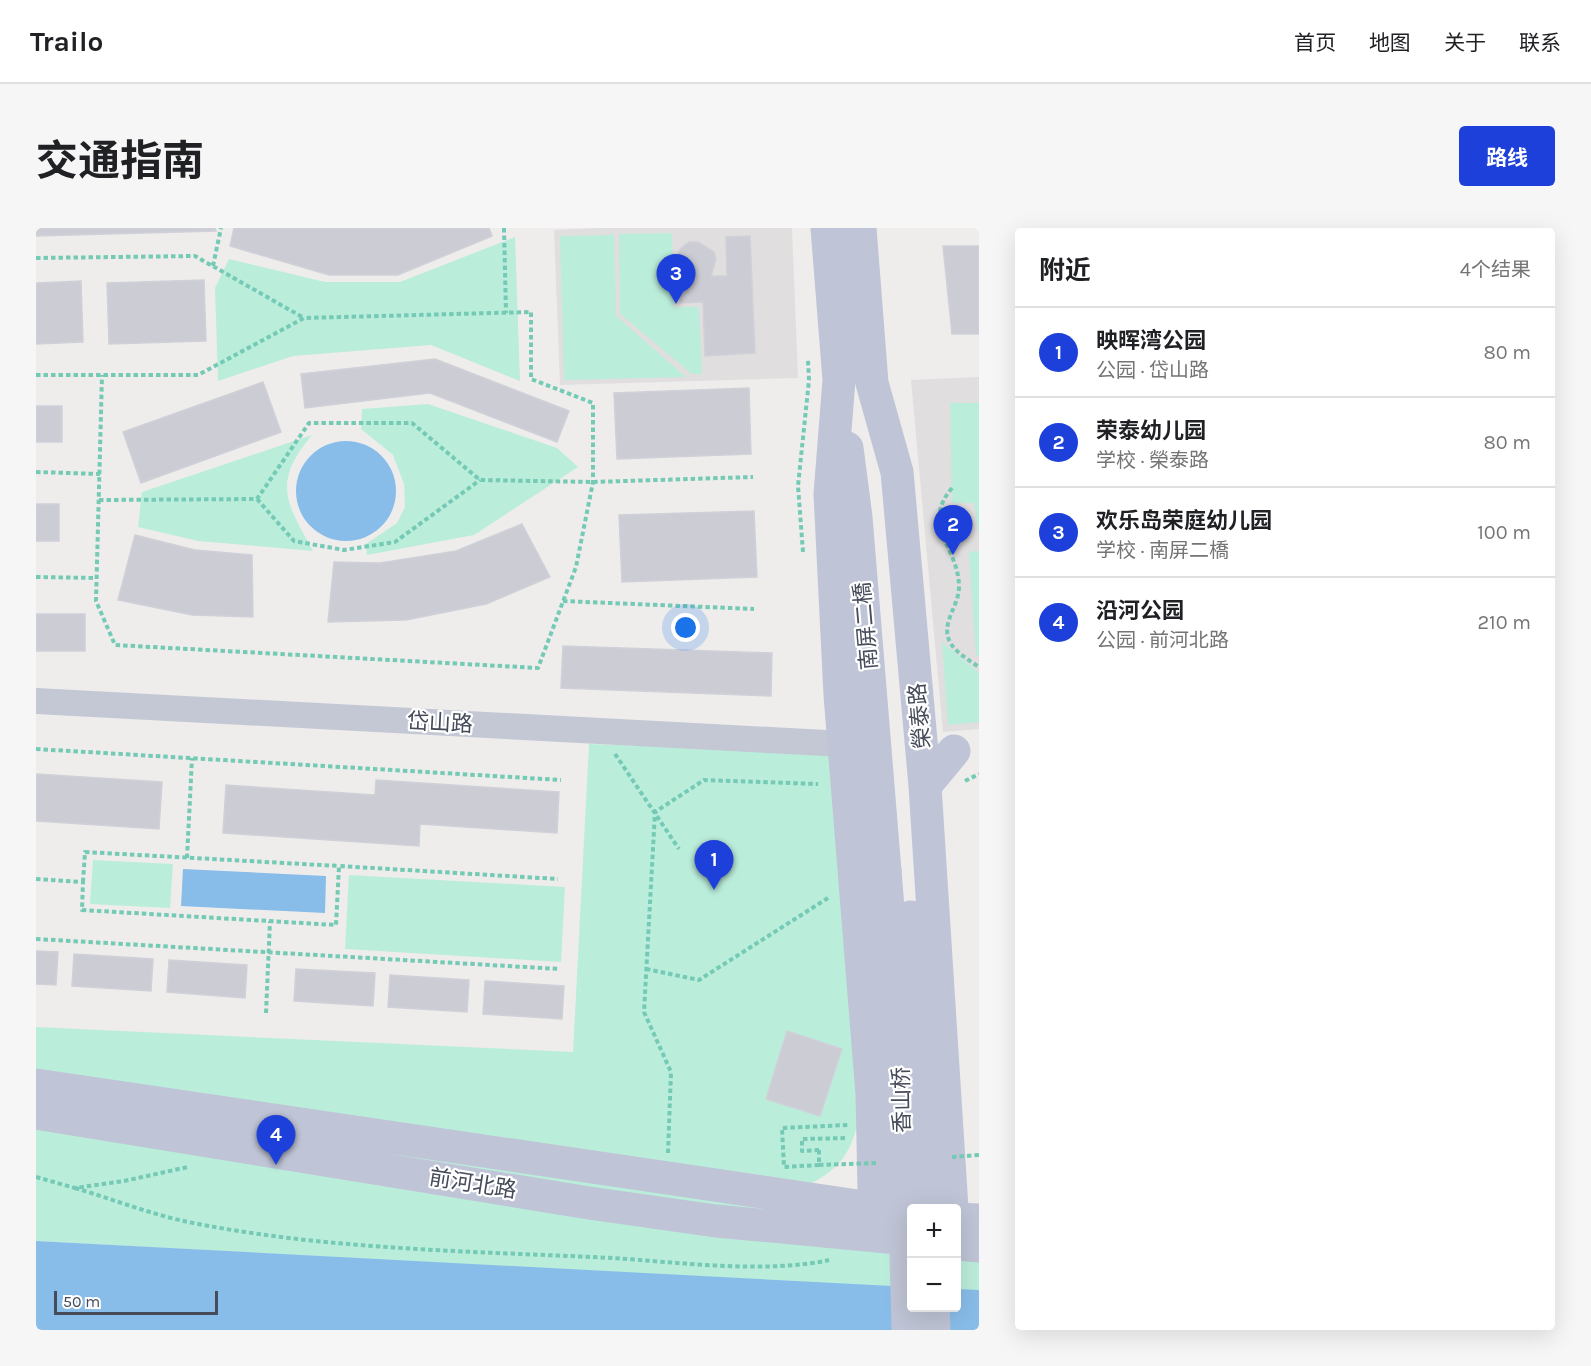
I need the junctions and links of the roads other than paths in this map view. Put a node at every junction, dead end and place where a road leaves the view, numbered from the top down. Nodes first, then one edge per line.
1 (827, 228) edge
2 (860, 228) edge
3 (838, 380) junction
4 (872, 383) junction
5 (36, 701) edge
6 (920, 727) junction
7 (831, 743) junction
8 (967, 750) edge
9 (925, 786) junction
10 (896, 871) junction
11 (36, 1085) edge
12 (945, 1096) junction
13 (861, 1105) junction
14 (36, 1113) edge
15 (928, 1204) edge
16 (951, 1204) edge
17 (907, 1215) edge
18 (961, 1219) edge
19 (979, 1220) edge
20 (876, 1223) junction
21 (907, 1237) edge
22 (961, 1244) edge
23 (979, 1246) edge
24 (933, 1312) edge
25 (908, 1330) edge
26 (934, 1330) edge

1 - 3 main road
2 - 4 main road, 榮泰路
3 - 7 main road
3 - 10 main road, 南屏二橋
4 - 6 main road, 榮泰路
4 - 10 main road, 南屏二橋
5 - 7 street, 岱山路
6 - 8 main road
6 - 9 main road, 榮泰路
7 - 13 main road
8 - 9 main road
9 - 12 main road, 榮泰路
10 - 15 main road, 香山桥, bridge
10 - 25 main road, 香山桥, bridge
11 - 20 main road, 前河北路
12 - 13 main road
12 - 16 main road, 榮泰路
13 - 20 main road
14 - 20 main road, 前河北路
17 - 20 main road, 前河北路
18 - 19 main road
20 - 21 main road, 前河北路
22 - 23 main road
24 - 26 main road

